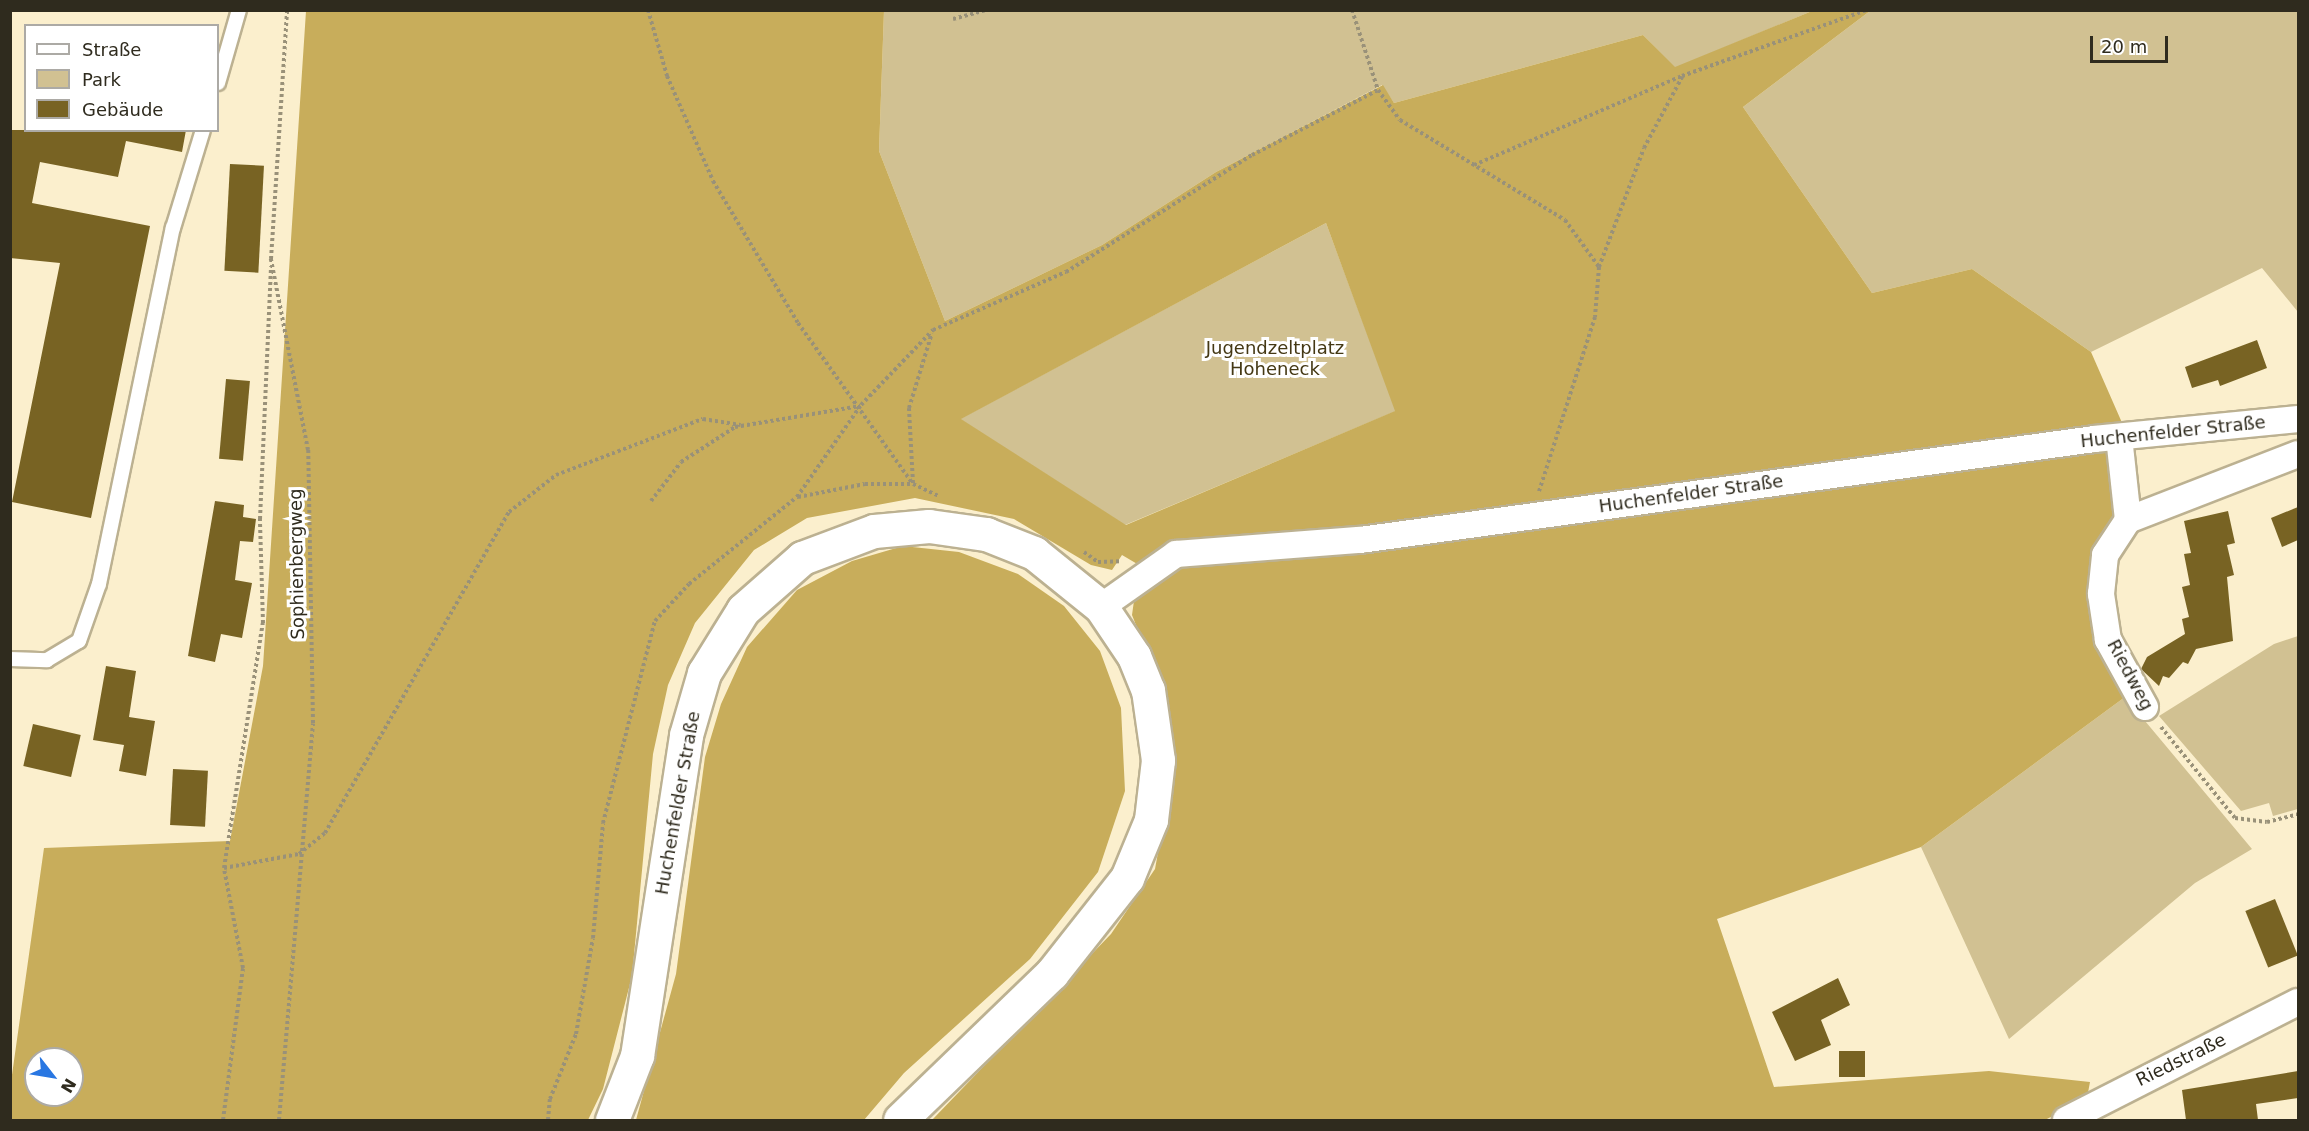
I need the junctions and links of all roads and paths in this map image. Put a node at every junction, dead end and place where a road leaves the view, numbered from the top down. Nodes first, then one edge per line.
1 (239, 10) edge
2 (287, 10) edge
3 (648, 10) edge
4 (987, 10) edge
5 (1352, 10) edge
6 (1866, 10) edge
7 (953, 19) dead end
8 (1683, 76) junction
9 (219, 80) edge
10 (1378, 90) junction
11 (202, 132) edge
12 (1474, 165) junction
13 (271, 259) junction
14 (1599, 267) junction
15 (933, 330) junction
16 (861, 405) junction
17 (2298, 419) edge
18 (741, 425) junction
19 (2119, 437) junction
20 (2298, 454) edge
21 (913, 484) junction
22 (797, 497) junction
23 (651, 501) dead end
24 (1532, 516) junction
25 (2128, 520) junction
26 (1101, 607) junction
27 (10, 659) edge
28 (2145, 707) joint
29 (2298, 814) edge
30 (299, 854) junction
31 (224, 868) junction
32 (2298, 1002) edge
33 (223, 1120) edge
34 (279, 1120) edge
35 (548, 1120) edge
36 (612, 1120) edge
37 (900, 1120) edge
38 (2066, 1120) edge

1 - 9 lane
2 - 13 path, Sophienbergweg
3 - 16 path
4 - 7 path
5 - 10 path
6 - 8 path
8 - 12 path
8 - 14 path
10 - 12 path
10 - 15 path
11 - 27 lane
12 - 14 path
13 - 30 path, Sophienbergweg
13 - 31 path
14 - 24 path
15 - 16 path
15 - 21 path
16 - 18 path
16 - 21 path
16 - 22 path
17 - 19 street, Huchenfelder Straße
18 - 23 path
18 - 30 path
19 - 24 street, Huchenfelder Straße
19 - 25 street
20 - 25 street
21 - 22 path
22 - 35 path
24 - 26 street, Huchenfelder Straße
25 - 28 street, Riedweg
26 - 36 main road, Huchenfelder Straße
26 - 37 main road, Huchenfelder Straße
28 - 29 path, Riedweg
30 - 31 path
30 - 34 path, Sophienbergweg
31 - 33 path
32 - 38 street, Riedstraße

